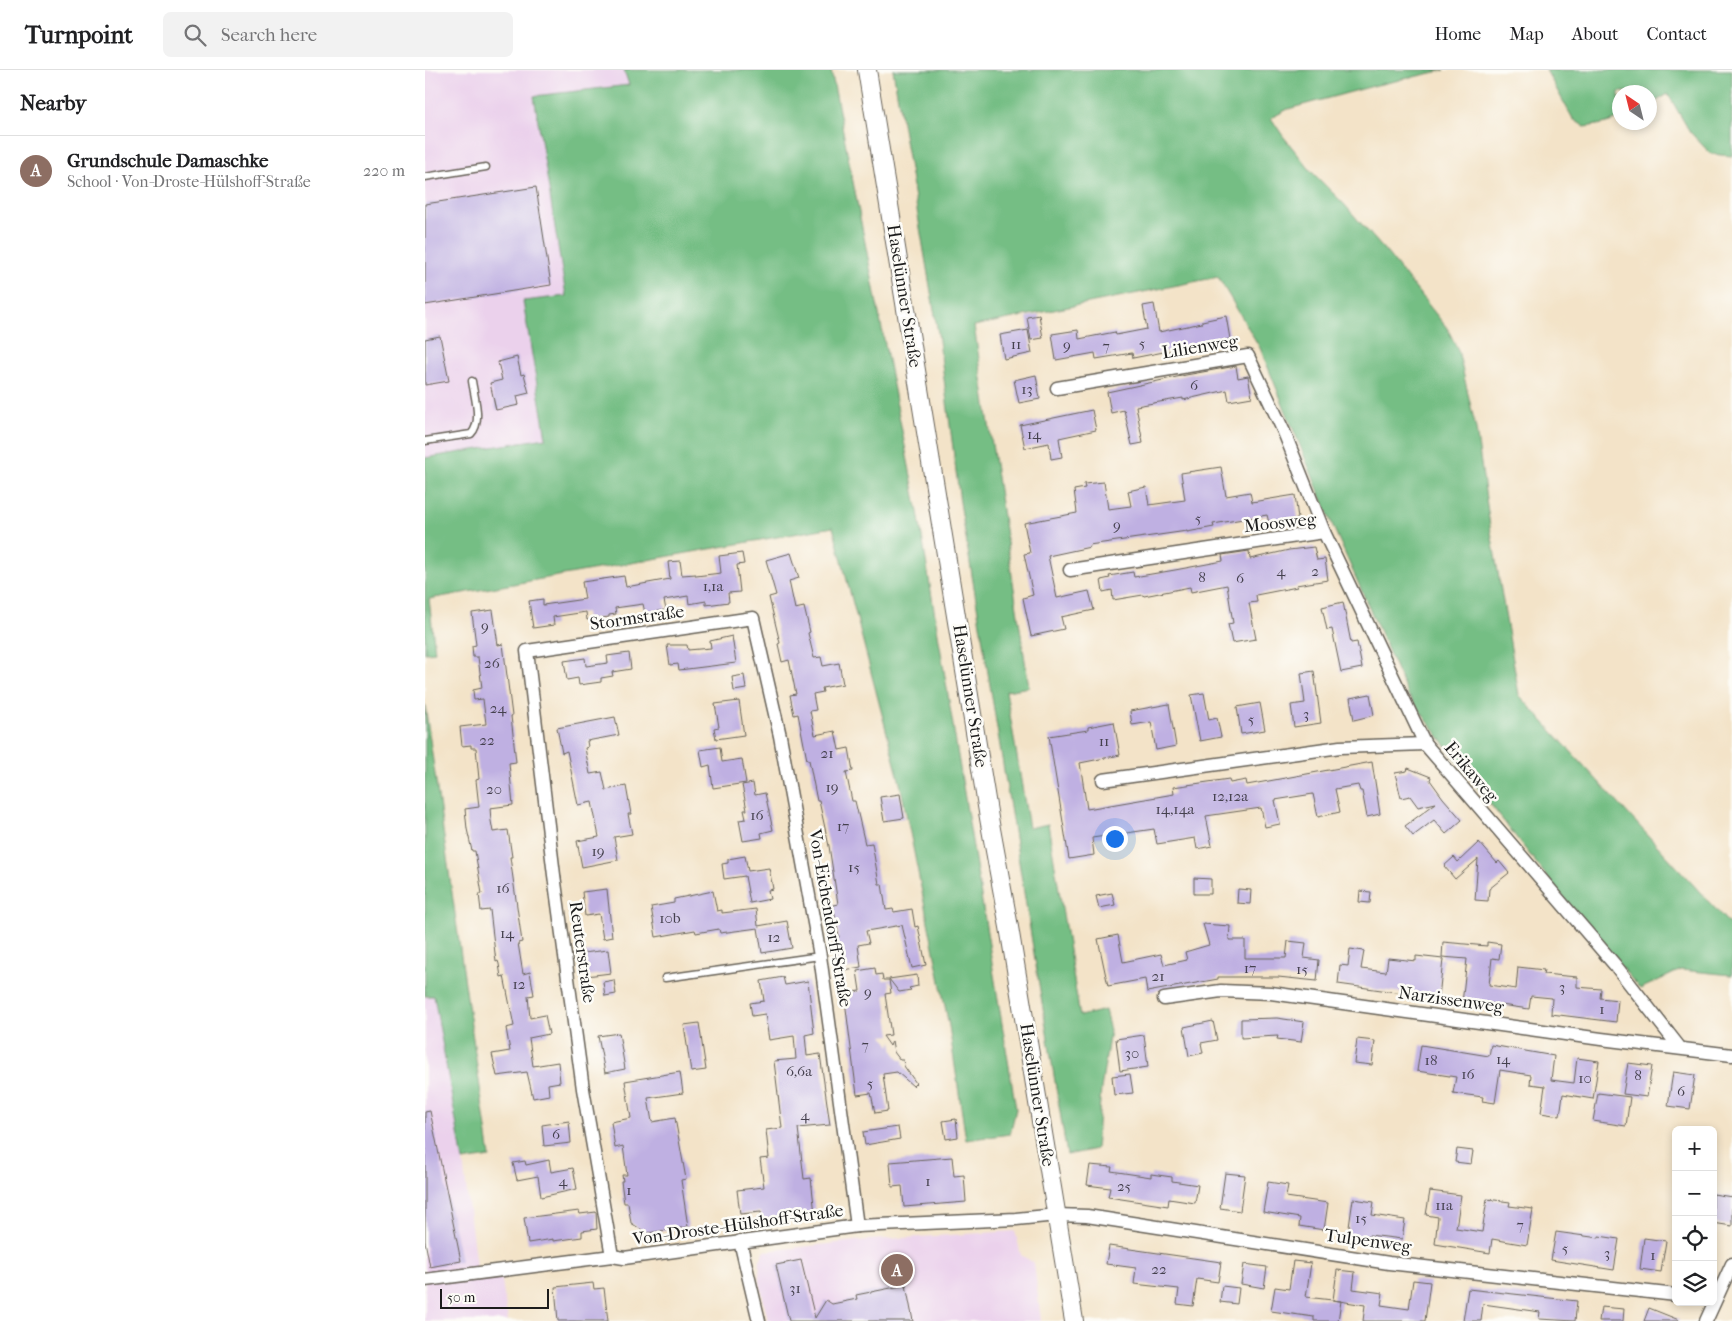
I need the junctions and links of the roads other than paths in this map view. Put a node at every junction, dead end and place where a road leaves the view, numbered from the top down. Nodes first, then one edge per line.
1 (867, 70) edge
2 (487, 167) dead end
3 (425, 177) edge
4 (472, 381) dead end
5 (1057, 388) dead end
6 (425, 440) edge
7 (1325, 532) junction
8 (1070, 570) dead end
9 (753, 618) joint
10 (527, 651) joint
11 (1425, 744) junction
12 (1103, 780) dead end
13 (820, 956) junction
14 (665, 978) dead end
15 (1164, 999) dead end
16 (1679, 1048) junction
17 (1732, 1055) edge
18 (1057, 1216) junction
19 (857, 1226) junction
20 (740, 1241) junction
21 (612, 1256) junction
22 (1732, 1264) edge
23 (425, 1280) edge
24 (1672, 1295) edge
25 (1717, 1296) edge
26 (1712, 1306) edge
27 (759, 1321) edge
28 (1074, 1321) edge
29 (1706, 1321) edge

1 - 18 street, Haselünner Straße
2 - 3 lane
4 - 6 lane
5 - 7 street, Lilienweg
7 - 8 street, Moosweg
7 - 11 street, Moosweg
9 - 10 street, Stormstraße
9 - 13 street, Von-Eichendorff-Straße
10 - 21 street, Reuterstraße
11 - 12 street, Erikaweg
11 - 16 street, Erikaweg
13 - 14 lane
13 - 19 street, Von-Eichendorff-Straße
15 - 16 street, Narzissenweg
16 - 17 street, Narzissenweg
18 - 19 street, Von-Droste-Hülshoff-Straße
18 - 24 street, Tulpenweg
18 - 28 street, Haselünner Straße
19 - 20 street, Von-Droste-Hülshoff-Straße
20 - 21 street, Von-Droste-Hülshoff-Straße
20 - 27 street
21 - 23 street, Von-Droste-Hülshoff-Straße
22 - 25 street
26 - 29 street

